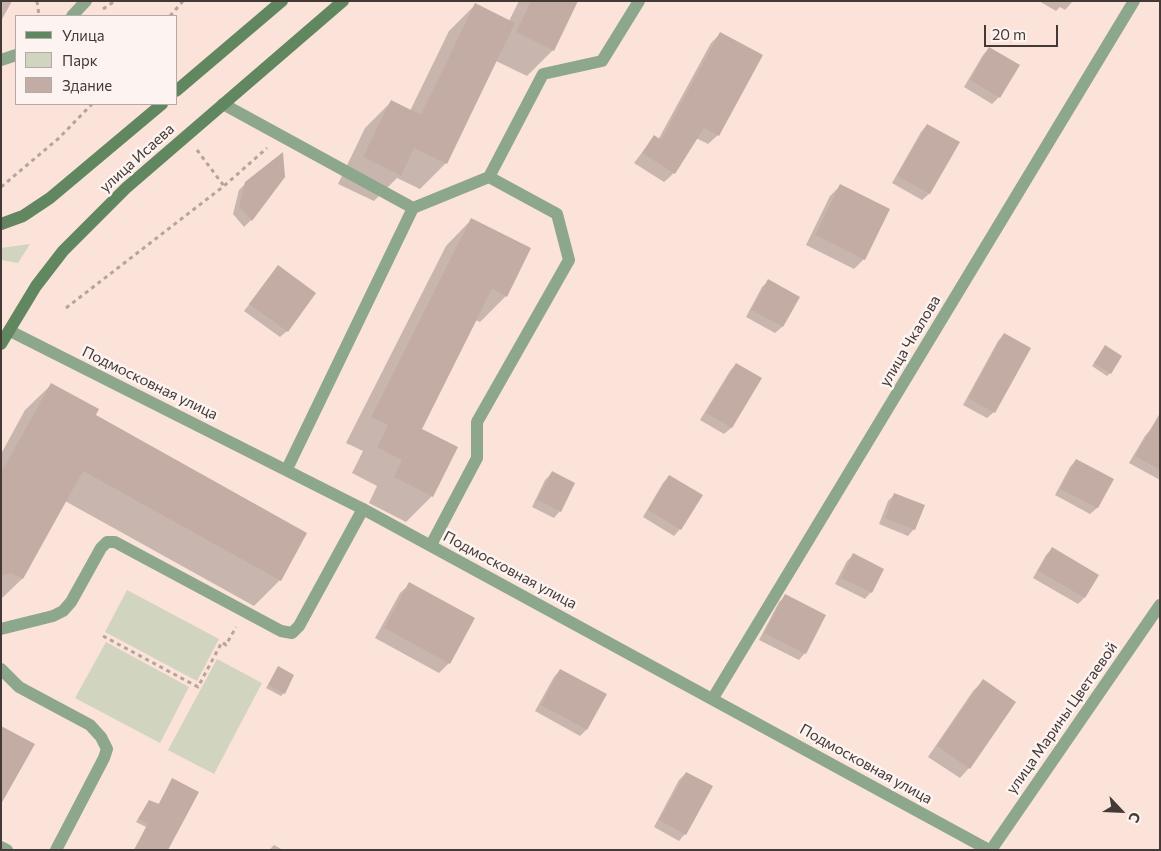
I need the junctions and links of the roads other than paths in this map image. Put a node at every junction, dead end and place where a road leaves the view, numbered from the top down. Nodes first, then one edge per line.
1 (86, 1) edge
2 (282, 1) edge
3 (343, 1) edge
4 (639, 1) edge
5 (1134, 1) edge
6 (73, 15) edge
7 (15, 55) edge
8 (1, 60) edge
9 (178, 89) edge
10 (223, 104) junction
11 (161, 105) edge
12 (490, 177) junction
13 (413, 208) junction
14 (1, 224) edge
15 (10, 331) junction
16 (1, 344) edge
17 (287, 469) junction
18 (363, 509) junction
19 (431, 546) junction
20 (1160, 605) edge
21 (1, 628) edge
22 (1, 668) edge
23 (713, 698) junction
24 (1, 846) edge
25 (7, 850) edge
26 (56, 850) edge
27 (990, 850) edge

1 - 6 street
2 - 9 main road
3 - 10 main road, улица Исаева
4 - 12 street
5 - 23 street, улица Чкалова
7 - 8 street
10 - 13 street
10 - 15 main road, улица Исаева
11 - 14 main road, улица Исаева
12 - 13 street
12 - 19 street
13 - 17 street
15 - 16 main road, улица Исаева
15 - 17 street, Подмосковная улица
17 - 18 street, Подмосковная улица
18 - 19 street, Подмосковная улица
18 - 21 street
19 - 23 street, Подмосковная улица
20 - 27 street, улица Марины Цветаевой
22 - 26 street
23 - 27 street, Подмосковная улица
24 - 25 street

